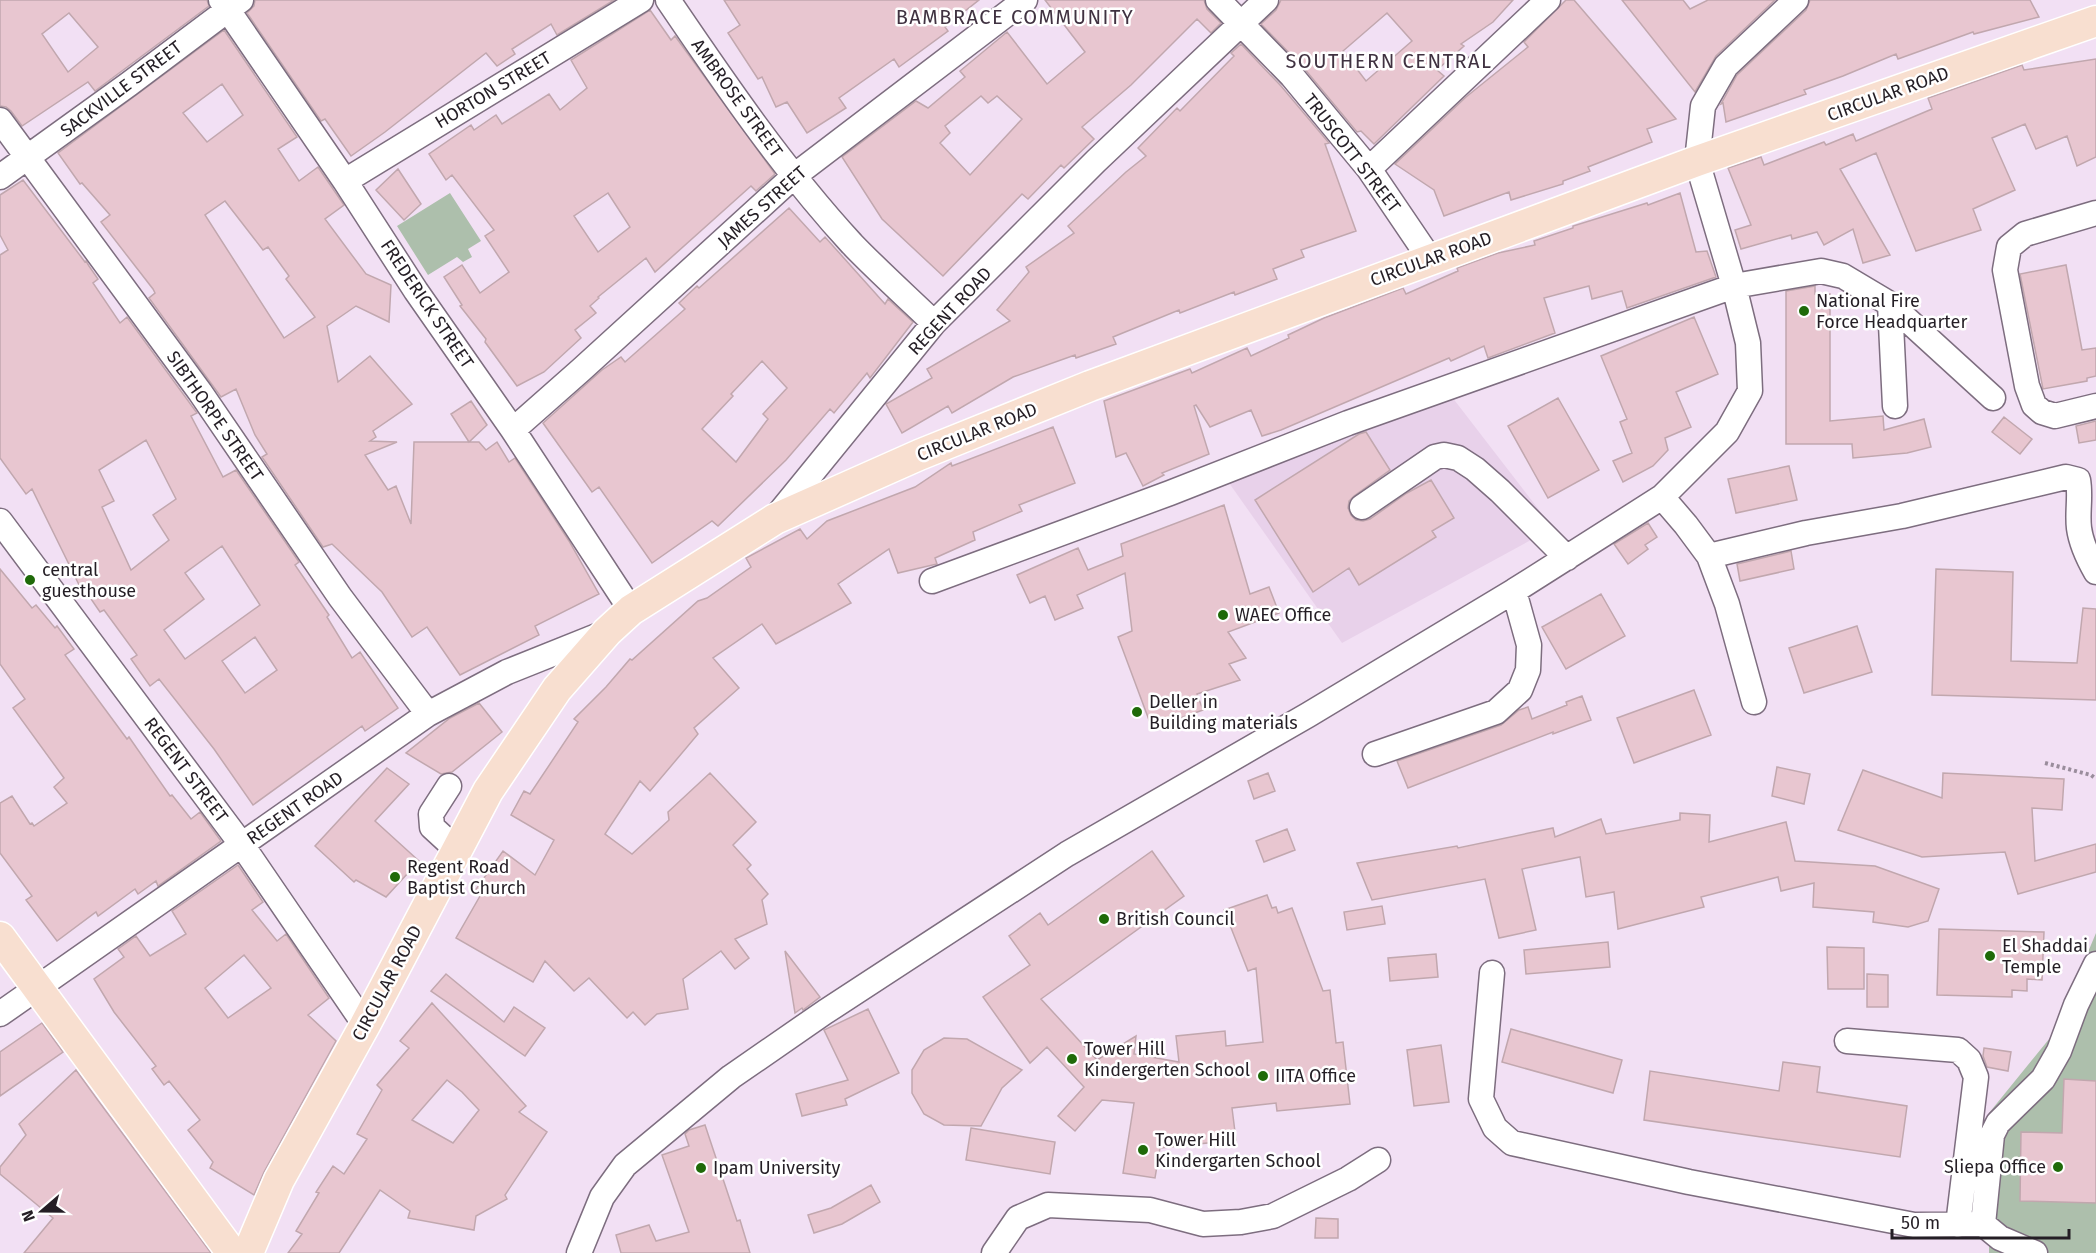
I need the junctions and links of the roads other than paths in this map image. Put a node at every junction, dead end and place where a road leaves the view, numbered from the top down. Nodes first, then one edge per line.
1 (641, 0) edge
2 (668, 0) edge
3 (1025, 0) edge
4 (1218, 0) edge
5 (1266, 0) edge
6 (1548, 0) edge
7 (1796, 0) edge
8 (230, 3) edge
9 (2096, 21) edge
10 (1243, 24) junction
11 (0, 120) edge
12 (26, 158) junction
13 (1697, 162) junction
14 (1369, 169) junction
15 (794, 176) junction
16 (0, 177) edge
17 (345, 181) junction
18 (2096, 213) edge
19 (1430, 259) junction
20 (1734, 286) junction
21 (1890, 304) junction
22 (934, 323) junction
23 (1993, 398) dead end
24 (1895, 406) dead end
25 (2096, 406) edge
26 (513, 430) junction
27 (1662, 497) junction
28 (1362, 507) dead end
29 (775, 519) junction
30 (0, 521) edge
31 (1709, 556) junction
32 (1567, 558) junction
33 (2096, 572) edge
34 (932, 581) dead end
35 (1514, 591) junction
36 (631, 610) junction
37 (607, 632) junction
38 (1754, 702) dead end
39 (429, 714) junction
40 (1375, 754) dead end
41 (449, 786) dead end
42 (243, 845) junction
43 (457, 850) junction
44 (0, 937) edge
45 (2096, 964) edge
46 (1492, 973) dead end
47 (37, 988) junction
48 (0, 1014) edge
49 (365, 1025) junction
50 (1847, 1041) dead end
51 (1378, 1160) dead end
52 (1983, 1224) junction
53 (1958, 1226) junction
54 (232, 1253) edge
55 (248, 1253) edge
56 (579, 1253) edge
57 (994, 1253) edge
58 (2035, 1253) edge

1 - 17 street, HORTON STREET
2 - 15 street, AMBROSE STREET
3 - 15 street, JAMES STREET
4 - 10 street, TRUSCOTT STREET
5 - 10 street, REGENT ROAD
6 - 14 street
7 - 13 street
8 - 12 street, SACKVILLE STREET
8 - 17 street, FREDERICK STREET
9 - 13 main road, CIRCULAR ROAD
10 - 14 street, TRUSCOTT STREET
10 - 22 street, REGENT ROAD
11 - 12 street, SIBTHORPE STREET
12 - 16 street, SACKVILLE STREET
12 - 39 street, SIBTHORPE STREET
13 - 19 main road, CIRCULAR ROAD
13 - 20 street
14 - 19 street, TRUSCOTT STREET
15 - 22 street, AMBROSE STREET
15 - 26 street, JAMES STREET
17 - 26 street, FREDERICK STREET
18 - 25 street
19 - 29 main road, CIRCULAR ROAD
20 - 21 street
20 - 27 street
20 - 34 street
21 - 23 street
21 - 24 street
22 - 29 street, REGENT ROAD
26 - 36 street, FREDERICK STREET
27 - 31 street
27 - 32 street
28 - 32 street
29 - 36 main road, REGENT ROAD
30 - 42 street, REGENT STREET
31 - 33 street
31 - 38 street
32 - 35 street
35 - 40 street
35 - 56 street
36 - 37 main road, CIRCULAR ROAD
37 - 39 street, REGENT ROAD
37 - 43 main road, CIRCULAR ROAD
39 - 42 street, REGENT ROAD
41 - 43 street
42 - 47 street, REGENT ROAD
42 - 49 street, REGENT STREET
43 - 49 main road, CIRCULAR ROAD
44 - 47 main road
45 - 52 street
46 - 53 street
47 - 48 street, REGENT ROAD
47 - 54 main road
49 - 55 main road, CIRCULAR ROAD
50 - 53 street
51 - 57 street
52 - 53 street
52 - 58 street

